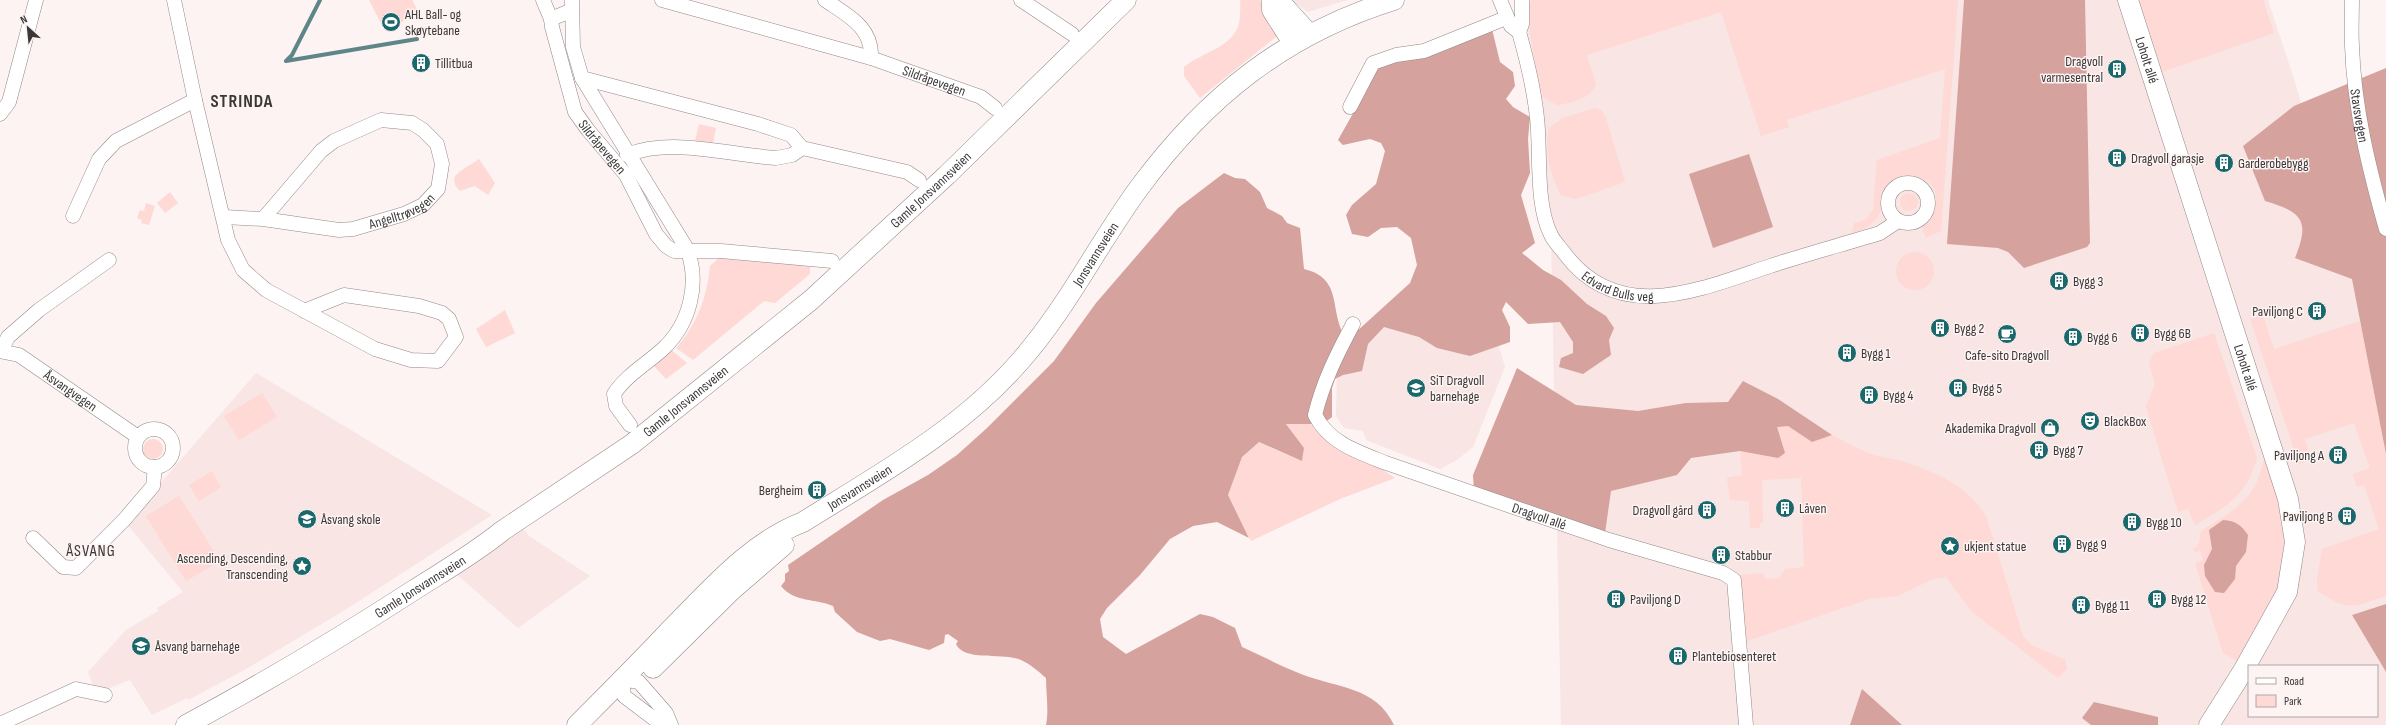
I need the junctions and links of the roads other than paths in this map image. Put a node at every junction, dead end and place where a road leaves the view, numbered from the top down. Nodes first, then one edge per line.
1 (36, 0) edge
2 (174, 0) edge
3 (543, 0) edge
4 (662, 0) edge
5 (825, 0) edge
6 (1021, 0) edge
7 (1126, 0) edge
8 (1272, 0) edge
9 (1275, 0) edge
10 (1394, 0) edge
11 (1500, 0) edge
12 (1522, 0) edge
13 (2128, 0) edge
14 (2352, 0) edge
15 (571, 5) edge
16 (551, 19) junction
17 (1501, 20) dead end
18 (1519, 32) junction
19 (1072, 34) dead end
20 (1301, 39) junction
21 (871, 58) junction
22 (582, 78) junction
23 (195, 100) junction
24 (1350, 107) dead end
25 (995, 108) dead end
26 (0, 114) edge
27 (802, 148) junction
28 (627, 155) junction
29 (919, 180) dead end
30 (73, 216) dead end
31 (224, 217) junction
32 (263, 220) junction
33 (1898, 221) dead end
34 (2386, 229) edge
35 (680, 250) junction
36 (109, 260) dead end
37 (832, 261) dead end
38 (304, 311) junction
39 (1353, 324) dead end
40 (0, 351) edge
41 (630, 425) dead end
42 (138, 437) junction
43 (155, 467) junction
44 (33, 538) dead end
45 (628, 686) junction
46 (106, 695) dead end
47 (0, 724) edge
48 (186, 725) edge
49 (577, 725) edge
50 (594, 725) edge
51 (667, 725) edge
52 (671, 725) edge
53 (1746, 725) edge
54 (2209, 725) edge

1 - 26 street
2 - 23 street
3 - 16 street, Sildråpevegen
4 - 21 street, Sildråpevegen
5 - 21 street
6 - 19 street
7 - 48 street, Gamle Jonsvannsveien
8 - 20 street
9 - 20 street
10 - 20 street, Jonsvannsveien
11 - 18 street, Edvard Bulls veg
12 - 18 street, Edvard Bulls veg
13 - 54 street, Loholt allé
14 - 34 street, Stavsvegen
15 - 16 street, Sildråpevegen
15 - 22 street, Sildråpevegen
16 - 35 street, Sildråpevegen
17 - 24 street
18 - 33 street, Edvard Bulls veg
20 - 45 street, Jonsvannsveien
21 - 25 street, Sildråpevegen
22 - 27 street
22 - 28 street, Sildråpevegen
23 - 30 street
23 - 31 street
27 - 28 street, Sildråpevegen
27 - 29 street
28 - 35 street, Sildråpevegen
31 - 32 street, Angelltrøvegen
31 - 38 street
32 - 32 street, Angelltrøvegen
35 - 37 street
35 - 41 street, Sildråpevegen
36 - 40 street, Åsvangvegen
38 - 38 street
39 - 53 street, Dragvoll allé
40 - 42 street, Åsvangvegen
42 - 43 street
42 - 43 street
43 - 44 street
45 - 49 street, Jonsvannsveien
45 - 50 street, Jonsvannsveien
45 - 51 street
45 - 52 street
46 - 47 street

